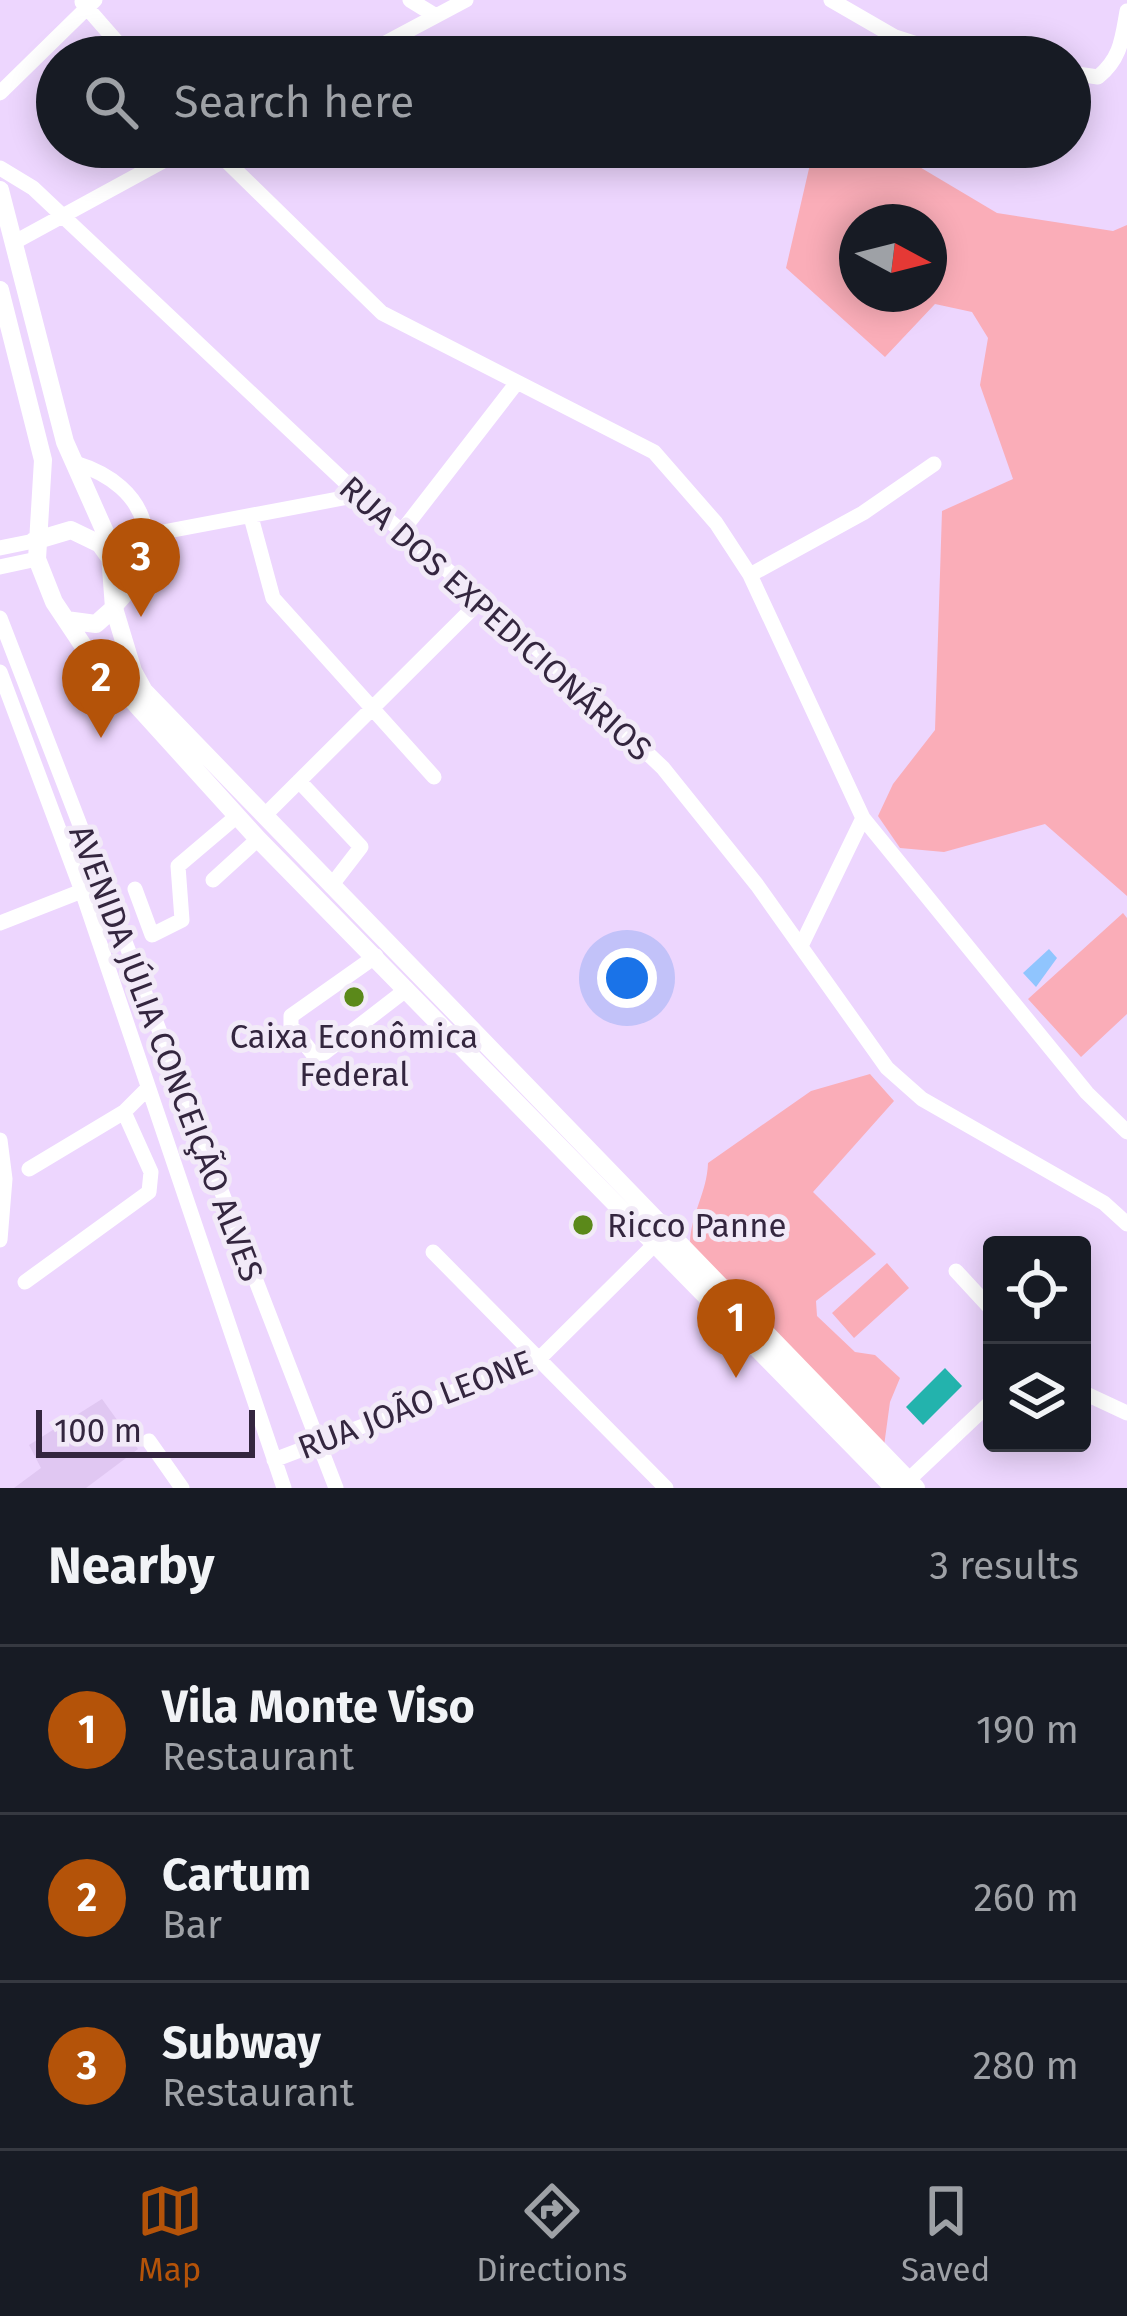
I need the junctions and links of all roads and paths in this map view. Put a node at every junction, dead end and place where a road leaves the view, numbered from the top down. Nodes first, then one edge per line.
1 (410, 0) edge
2 (466, 0) edge
3 (831, 0) edge
4 (87, 3) edge
5 (1127, 11) edge
6 (436, 16) junction
7 (55, 36) edge
8 (113, 36) edge
9 (398, 36) edge
10 (892, 36) edge
11 (36, 56) edge
12 (1091, 76) edge
13 (0, 93) edge
14 (0, 168) edge
15 (150, 168) edge
16 (234, 168) edge
17 (0, 190) edge
18 (60, 216) junction
19 (13, 242) junction
20 (0, 290) edge
21 (515, 385) junction
22 (75, 463) junction
23 (934, 464) dead end
24 (359, 495) junction
25 (251, 517) junction
26 (402, 531) junction
27 (147, 535) junction
28 (0, 548) edge
29 (35, 550) junction
30 (113, 562) junction
31 (0, 567) edge
32 (750, 575) junction
33 (482, 600) junction
34 (115, 608) junction
35 (0, 618) edge
36 (66, 620) junction
37 (0, 672) edge
38 (32, 700) junction
39 (6, 703) edge
40 (370, 709) junction
41 (434, 777) dead end
42 (299, 781) junction
43 (237, 816) junction
44 (264, 817) junction
45 (862, 818) junction
46 (258, 839) junction
47 (213, 880) dead end
48 (102, 883) junction
49 (331, 886) junction
50 (134, 890) dead end
51 (82, 891) junction
52 (0, 923) edge
53 (801, 946) junction
54 (376, 956) junction
55 (407, 989) junction
56 (148, 1088) junction
57 (124, 1112) junction
58 (1127, 1132) edge
59 (0, 1140) edge
60 (29, 1169) dead end
61 (1127, 1224) edge
62 (0, 1240) edge
63 (656, 1243) junction
64 (434, 1252) dead end
65 (956, 1271) dead end
66 (25, 1282) dead end
67 (983, 1300) edge
68 (539, 1359) junction
69 (1091, 1396) edge
70 (983, 1410) edge
71 (1127, 1413) edge
72 (149, 1441) dead end
73 (316, 1442) junction
74 (274, 1460) junction
75 (905, 1486) edge
76 (182, 1488) edge
77 (284, 1488) edge
78 (336, 1488) edge
79 (666, 1488) edge

1 - 6 street
2 - 6 street
3 - 10 street
4 - 7 street
4 - 8 street
5 - 12 street
6 - 9 street
11 - 13 street
14 - 18 street, RUA DOS EXPEDICIONÁRIOS
15 - 18 street
16 - 21 street
17 - 19 main road
18 - 19 street
18 - 24 street, RUA DOS EXPEDICIONÁRIOS
19 - 22 main road
20 - 29 main road
21 - 26 street
21 - 32 street
22 - 27 street
22 - 30 main road
23 - 32 street
24 - 25 street
24 - 26 street, RUA DOS EXPEDICIONÁRIOS
25 - 27 street
25 - 40 street
26 - 33 street, RUA DOS EXPEDICIONÁRIOS
27 - 34 street
28 - 29 street
29 - 30 main road
29 - 31 street
29 - 36 main road
30 - 34 main road
32 - 45 street
33 - 40 street
33 - 53 street, RUA DOS EXPEDICIONÁRIOS
34 - 36 main road
34 - 44 main road
35 - 38 street, AVENIDA JÚLIA CONCEIÇÃO ALVES
36 - 43 main road
37 - 39 street, AVENIDA JÚLIA CONCEIÇÃO ALVES
38 - 39 street
38 - 48 street, AVENIDA JÚLIA CONCEIÇÃO ALVES
39 - 51 street, AVENIDA JÚLIA CONCEIÇÃO ALVES
40 - 41 street
40 - 42 street
42 - 44 street
42 - 49 street
43 - 46 main road
43 - 50 street
44 - 49 main road
45 - 53 street
45 - 58 street
46 - 47 street
46 - 54 main road
48 - 51 street
48 - 73 street, AVENIDA JÚLIA CONCEIÇÃO ALVES
49 - 75 main road
51 - 52 street
51 - 56 street, AVENIDA JÚLIA CONCEIÇÃO ALVES
53 - 61 street, RUA DOS EXPEDICIONÁRIOS
54 - 55 main road
54 - 55 street
55 - 63 main road
56 - 57 street
56 - 74 street, AVENIDA JÚLIA CONCEIÇÃO ALVES
57 - 60 street
57 - 66 street
59 - 62 street
63 - 68 street, RUA JOÃO LEONE
63 - 75 main road
64 - 68 street
65 - 67 street
68 - 73 street, RUA JOÃO LEONE
68 - 79 street
69 - 71 street
70 - 75 street
72 - 76 street
73 - 74 street, RUA JOÃO LEONE
73 - 78 street, AVENIDA JÚLIA CONCEIÇÃO ALVES
74 - 77 street, AVENIDA JÚLIA CONCEIÇÃO ALVES

